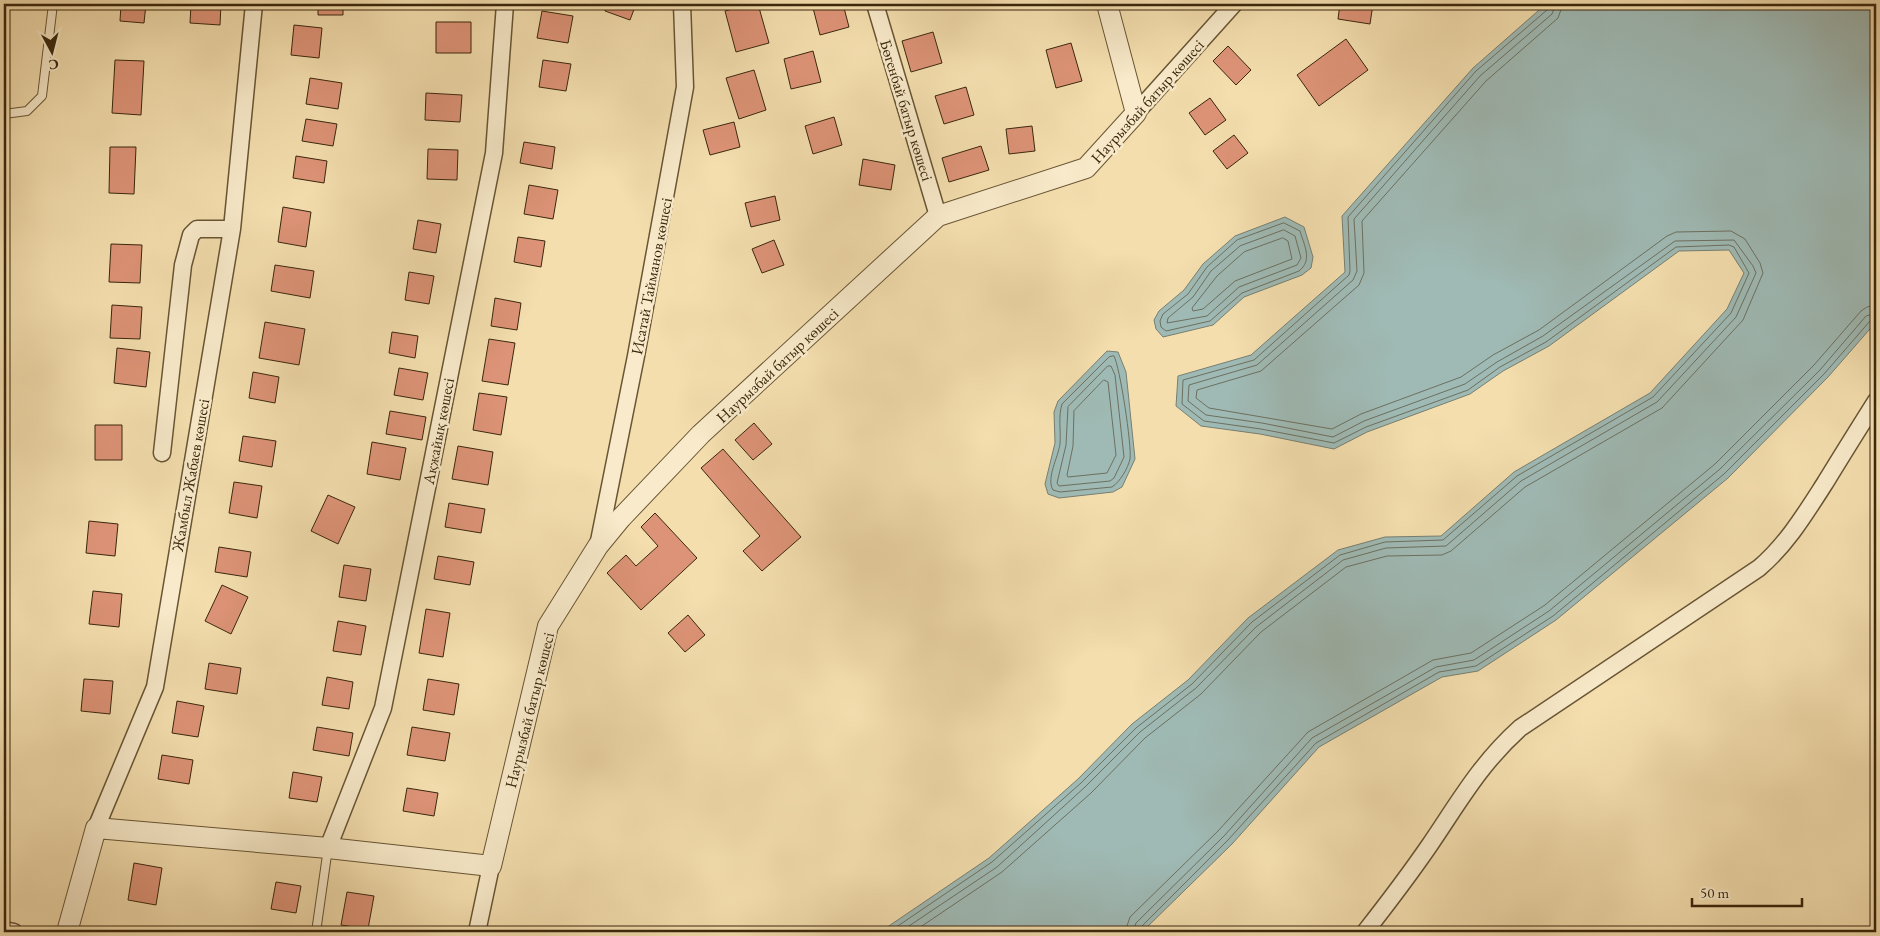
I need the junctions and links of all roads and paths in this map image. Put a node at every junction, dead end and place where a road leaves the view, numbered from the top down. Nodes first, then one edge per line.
1 (53, 4) edge
2 (254, 4) edge
3 (505, 4) edge
4 (682, 4) edge
5 (875, 4) edge
6 (1107, 4) edge
7 (1234, 4) edge
8 (1136, 113) junction
9 (4, 114) edge
10 (938, 216) junction
11 (232, 229) junction
12 (1876, 401) edge
13 (162, 453) dead end
14 (598, 546) junction
15 (96, 828) junction
16 (328, 848) junction
17 (491, 866) junction
18 (4, 930) edge
19 (14, 932) edge
20 (67, 932) edge
21 (316, 932) edge
22 (477, 932) edge
23 (1365, 932) edge

1 - 9 lane
2 - 11 street, Жамбыл Жабаев көшесі
3 - 16 street, Ақжайық көшесі
4 - 14 street, Исатай Тайманов көшесі
5 - 10 street, Бөгенбай батыр көшесі
6 - 8 street
7 - 8 street, Наурызбай батыр көшесі
8 - 10 street, Наурызбай батыр көшесі
10 - 14 street, Наурызбай батыр көшесі
11 - 13 street
11 - 15 street, Жамбыл Жабаев көшесі
12 - 23 street
14 - 17 street, Наурызбай батыр көшесі
15 - 16 street
15 - 20 street, Жамбыл Жабаев көшесі
16 - 17 street
16 - 21 lane
17 - 22 street
18 - 19 street

